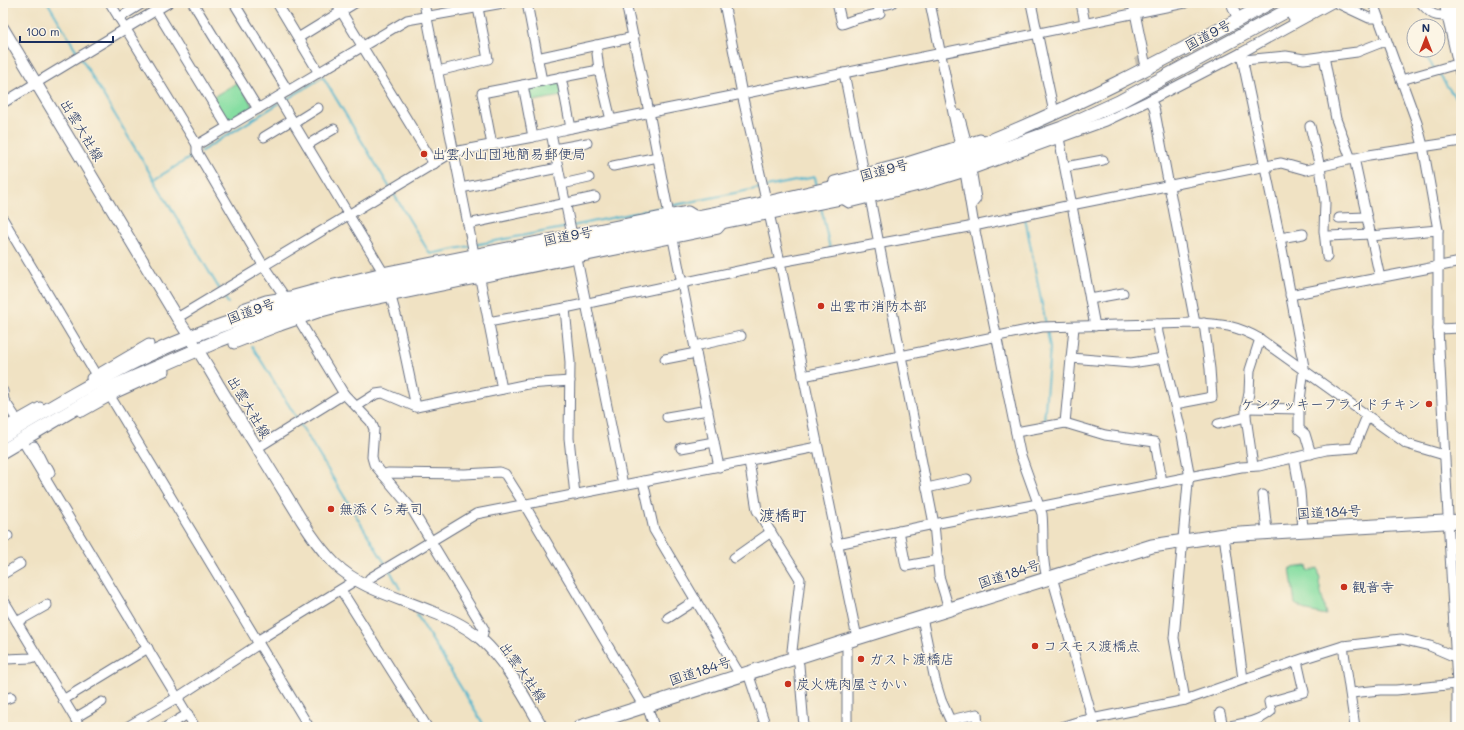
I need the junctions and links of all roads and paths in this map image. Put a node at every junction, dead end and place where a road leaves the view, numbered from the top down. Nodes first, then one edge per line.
1 (110, 3) edge
2 (143, 3) edge
3 (168, 3) edge
4 (193, 3) edge
5 (234, 3) edge
6 (277, 3) edge
7 (355, 3) edge
8 (424, 3) edge
9 (503, 3) edge
10 (527, 3) edge
11 (626, 3) edge
12 (724, 3) edge
13 (837, 3) edge
14 (892, 3) edge
15 (930, 3) edge
16 (1031, 3) edge
17 (1081, 3) edge
18 (1133, 3) edge
19 (1185, 3) edge
20 (1232, 3) edge
21 (1269, 3) edge
22 (1318, 3) edge
23 (1332, 3) edge
24 (1337, 3) edge
25 (1373, 3) edge
26 (1421, 3) edge
27 (1445, 3) edge
28 (1454, 3) edge
29 (878, 4) edge
30 (1298, 4) edge
31 (339, 7) edge
32 (478, 8) junction
33 (156, 10) junction
34 (1256, 10) junction
35 (1135, 13) junction
36 (1236, 15) junction
37 (1447, 15) junction
38 (427, 17) junction
39 (120, 18) junction
40 (1378, 18) junction
41 (1086, 23) junction
42 (3, 28) edge
43 (1272, 28) junction
44 (127, 29) junction
45 (1038, 33) junction
46 (1461, 35) edge
47 (634, 37) junction
48 (298, 38) junction
49 (1265, 41) junction
50 (1386, 41) junction
51 (1182, 44) junction
52 (596, 46) junction
53 (362, 47) junction
54 (941, 54) junction
55 (1174, 55) junction
56 (1324, 56) junction
57 (1242, 57) junction
58 (537, 58) junction
59 (1142, 60) junction
60 (1460, 66) edge
61 (599, 70) junction
62 (438, 71) junction
63 (1200, 71) junction
64 (319, 73) junction
65 (844, 73) junction
66 (561, 77) junction
67 (1401, 80) junction
68 (542, 81) junction
69 (37, 83) junction
70 (1151, 84) junction
71 (523, 85) junction
72 (288, 91) junction
73 (1095, 91) junction
74 (742, 94) junction
75 (278, 97) junction
76 (3, 104) edge
77 (1150, 105) junction
78 (318, 108) dead end
79 (1053, 108) junction
80 (258, 109) junction
81 (955, 109) junction
82 (649, 112) junction
83 (1109, 116) junction
84 (611, 120) junction
85 (293, 122) junction
86 (1310, 126) dead end
87 (228, 128) junction
88 (571, 128) junction
89 (334, 129) dead end
90 (551, 133) junction
91 (1060, 133) junction
92 (966, 134) dead end
93 (264, 137) dead end
94 (533, 137) junction
95 (1461, 141) edge
96 (587, 143) dead end
97 (197, 145) junction
98 (307, 145) junction
99 (492, 145) junction
100 (960, 146) junction
101 (1423, 146) junction
102 (554, 149) junction
103 (453, 152) junction
104 (1006, 152) junction
105 (658, 157) junction
106 (950, 157) junction
107 (1353, 159) junction
108 (1103, 160) dead end
109 (434, 164) junction
110 (613, 166) dead end
111 (903, 167) junction
112 (1065, 167) junction
113 (1265, 167) junction
114 (1320, 167) junction
115 (558, 168) junction
116 (864, 173) junction
117 (971, 176) junction
118 (919, 177) junction
119 (589, 178) dead end
120 (562, 184) junction
121 (1168, 186) junction
122 (461, 188) junction
123 (910, 188) junction
124 (811, 193) junction
125 (595, 197) dead end
126 (841, 198) junction
127 (870, 198) junction
128 (973, 202) junction
129 (566, 204) junction
130 (1071, 205) junction
131 (768, 208) junction
132 (349, 215) junction
133 (669, 215) junction
134 (696, 216) junction
135 (1367, 217) junction
136 (1340, 218) dead end
137 (3, 220) edge
138 (724, 222) junction
139 (468, 224) junction
140 (974, 226) junction
141 (1438, 230) junction
142 (612, 231) junction
143 (1303, 234) dead end
144 (572, 235) junction
145 (1371, 235) junction
146 (362, 236) junction
147 (1329, 236) dead end
148 (1280, 238) junction
149 (674, 239) junction
150 (879, 244) junction
151 (620, 246) junction
152 (516, 250) junction
153 (474, 254) junction
154 (1326, 257) dead end
155 (577, 259) junction
156 (780, 262) junction
157 (1461, 262) edge
158 (263, 265) junction
159 (522, 265) junction
160 (374, 266) tunnel mouth
161 (1437, 266) junction
162 (424, 268) junction
163 (383, 272) junction
164 (1380, 278) junction
165 (437, 279) junction
166 (480, 279) junction
167 (682, 283) junction
168 (334, 284) junction
169 (425, 289) junction
170 (1123, 293) dead end
171 (324, 294) junction
172 (1290, 295) junction
173 (285, 297) junction
174 (1090, 299) junction
175 (390, 300) junction
176 (348, 301) junction
177 (586, 303) junction
178 (565, 308) junction
179 (177, 318) junction
180 (299, 320) junction
181 (235, 322) junction
182 (266, 322) junction
183 (488, 322) junction
184 (1200, 323) junction
185 (1157, 324) junction
186 (280, 326) junction
187 (1074, 326) junction
188 (1095, 326) junction
189 (1461, 328) edge
190 (1438, 330) junction
191 (741, 336) dead end
192 (191, 337) junction
193 (998, 337) junction
194 (1260, 339) junction
195 (148, 344) dead end
196 (234, 344) dead end
197 (695, 349) junction
198 (198, 350) junction
199 (901, 355) junction
200 (1071, 358) junction
201 (1164, 358) junction
202 (665, 359) dead end
203 (113, 365) junction
204 (127, 366) junction
205 (169, 367) junction
206 (1304, 369) junction
207 (96, 375) junction
208 (803, 376) junction
209 (570, 381) junction
210 (502, 389) junction
211 (3, 391) edge
212 (344, 394) junction
213 (110, 396) junction
214 (1175, 404) junction
215 (357, 406) junction
216 (416, 407) junction
217 (3, 409) edge
218 (1299, 409) junction
219 (708, 410) junction
220 (1246, 412) junction
221 (70, 415) junction
222 (1367, 416) junction
223 (667, 417) dead end
224 (1065, 423) junction
225 (1218, 424) dead end
226 (7, 427) edge
227 (1016, 432) junction
228 (714, 442) junction
229 (29, 445) junction
230 (817, 447) junction
231 (257, 448) junction
232 (681, 448) dead end
233 (3, 450) edge
234 (1311, 454) junction
235 (1444, 455) junction
236 (3, 458) edge
237 (1294, 458) junction
238 (749, 461) junction
239 (1253, 466) junction
240 (719, 467) junction
241 (383, 474) junction
242 (1189, 477) junction
243 (967, 480) dead end
244 (643, 481) junction
245 (1162, 482) junction
246 (623, 485) junction
247 (927, 488) junction
248 (575, 495) junction
249 (1263, 495) dead end
250 (524, 504) junction
251 (1038, 505) junction
252 (1454, 521) edge
253 (934, 524) junction
254 (1303, 529) junction
255 (899, 531) junction
256 (1267, 531) junction
257 (771, 532) junction
258 (1224, 535) junction
259 (1183, 540) junction
260 (431, 542) junction
261 (837, 544) junction
262 (734, 558) dead end
263 (938, 560) junction
264 (20, 564) dead end
265 (3, 574) edge
266 (1052, 577) junction
267 (360, 583) junction
268 (341, 590) junction
269 (3, 599) edge
270 (696, 600) junction
271 (47, 605) dead end
272 (949, 610) junction
273 (668, 618) dead end
274 (922, 618) junction
275 (17, 622) junction
276 (481, 640) junction
277 (852, 640) junction
278 (258, 643) junction
279 (1343, 646) junction
280 (148, 648) junction
281 (3, 654) edge
282 (37, 656) junction
283 (796, 658) junction
284 (1458, 658) edge
285 (1297, 660) junction
286 (744, 674) junction
287 (1243, 679) junction
288 (1457, 684) junction
289 (1351, 693) junction
290 (178, 697) junction
291 (64, 700) junction
292 (1185, 700) junction
293 (102, 702) dead end
294 (647, 705) junction
295 (1220, 713) dead end
296 (188, 714) junction
297 (75, 718) junction
298 (1093, 723) edge
299 (80, 727) edge
300 (127, 727) edge
301 (166, 727) edge
302 (195, 727) edge
303 (309, 727) edge
304 (427, 727) edge
305 (542, 727) edge
306 (580, 727) edge
307 (654, 727) edge
308 (766, 727) edge
309 (804, 727) edge
310 (847, 727) edge
311 (978, 727) edge
312 (1062, 727) edge
313 (1223, 727) edge
314 (1355, 727) edge
315 (1457, 727) edge

1 - 39 street
2 - 39 street
3 - 33 street
4 - 80 street
5 - 72 street
6 - 48 street
7 - 31 street
8 - 38 street
9 - 32 street
10 - 58 street
11 - 47 street
12 - 74 street
13 - 29 street
14 - 29 street
15 - 54 street
16 - 45 street
17 - 41 street
18 - 35 street
19 - 35 street
20 - 36 street
21 - 34 highway
22 - 43 highway
23 - 49 street
24 - 40 street
25 - 40 street
26 - 37 street
27 - 37 main road
28 - 46 main road
30 - 70 highway, 国道9号
31 - 48 street
31 - 53 street
32 - 38 street
32 - 62 street
33 - 44 street
33 - 87 street
34 - 36 street
34 - 55 highway
35 - 41 street
35 - 59 street
36 - 51 street
37 - 60 main road
38 - 53 street
38 - 62 street
39 - 44 street
40 - 50 street
41 - 45 street
42 - 69 main road, 出雲大社線
43 - 49 street
43 - 63 highway
44 - 69 street
44 - 97 street
45 - 54 street
45 - 79 street
47 - 52 street
47 - 82 street
48 - 64 street
49 - 57 street
50 - 56 street
50 - 67 street
51 - 55 street
51 - 59 street
52 - 58 street
52 - 61 street
53 - 64 street
53 - 109 street
54 - 65 street
54 - 81 street
55 - 73 highway
56 - 57 street
56 - 107 street
57 - 63 street
57 - 113 street
58 - 68 street
59 - 73 street
60 - 67 street
61 - 66 street
61 - 84 street
62 - 103 street
63 - 77 street
63 - 83 highway
64 - 72 street
65 - 74 street
65 - 116 street
66 - 68 street
66 - 88 street
67 - 101 street
68 - 71 street
69 - 76 street
69 - 179 main road, 出雲大社線
70 - 91 highway, 国道9号
70 - 106 highway, 国道9号
71 - 94 street
71 - 99 street
72 - 75 street
73 - 79 street
73 - 106 highway
74 - 82 street
74 - 131 street
75 - 80 street
75 - 85 street
77 - 83 street
77 - 121 street
78 - 85 street
79 - 100 street
80 - 87 street
81 - 92 street
81 - 100 street
82 - 84 street
82 - 105 street
83 - 91 highway
84 - 88 street
85 - 93 street
85 - 98 street
86 - 114 street
87 - 97 street
88 - 90 street
89 - 98 street
90 - 94 street
90 - 102 street
91 - 104 highway, 国道9号
91 - 112 street
94 - 99 street
95 - 101 street
96 - 102 street
97 - 158 street
98 - 132 street
99 - 103 street
100 - 111 street
101 - 107 street
101 - 141 street
102 - 115 street
103 - 109 street
103 - 122 street
104 - 117 street
104 - 118 highway, 国道9号
105 - 110 street
105 - 133 street
106 - 111 highway, 国道9号
107 - 114 street
107 - 135 street
108 - 112 street
109 - 132 street
111 - 116 street
111 - 124 highway, 国道9号
112 - 130 street
113 - 114 street
113 - 121 street
113 - 148 street
114 - 154 street
115 - 120 street
115 - 122 street
116 - 124 street
117 - 123 street
117 - 128 street
117 - 128 street
118 - 123 street
118 - 126 highway, 国道9号
119 - 120 street
120 - 129 street
121 - 130 street
121 - 184 street
122 - 139 street
123 - 127 street
124 - 131 highway, 国道9号
125 - 129 street
126 - 127 street
126 - 131 highway, 国道9号
127 - 150 street
128 - 140 street
129 - 139 street
129 - 144 street
130 - 140 street
130 - 174 street
131 - 134 highway, 国道9号
131 - 138 highway, 国道9号
131 - 156 street
132 - 146 street
132 - 158 street
133 - 134 street
133 - 142 street
134 - 142 highway, 国道9号
135 - 136 street
135 - 145 street
137 - 207 street
138 - 149 street
138 - 151 highway, 国道9号
139 - 153 street
140 - 150 street
140 - 193 street
141 - 145 street
141 - 161 street
142 - 144 street
142 - 152 highway, 国道9号
143 - 148 street
144 - 152 street
145 - 147 street
145 - 164 street
146 - 160 street
146 - 163 street
148 - 172 street
149 - 151 street
149 - 167 street
150 - 156 street
150 - 199 street
151 - 155 street
151 - 159 highway, 国道9号
152 - 153 street
152 - 162 highway, 国道9号
153 - 162 street
155 - 159 street
155 - 177 street
156 - 167 street
156 - 208 street
157 - 161 street
158 - 173 street
158 - 179 street
159 - 165 highway, 国道9号
159 - 166 street
161 - 164 street
161 - 190 street
162 - 163 street
162 - 171 highway, 国道9号
163 - 168 street
164 - 172 street
165 - 169 street
165 - 176 highway, 国道9号
166 - 169 street
166 - 183 street
167 - 177 street
167 - 197 street
168 - 171 street
168 - 173 street
169 - 175 street
170 - 174 street
171 - 181 highway, 国道9号
172 - 206 street
173 - 181 street
174 - 188 street
175 - 176 street
175 - 216 street
176 - 180 street
176 - 182 highway, 国道9号
177 - 178 street
177 - 246 street
178 - 183 street
178 - 209 street
179 - 192 main road, 出雲大社線
180 - 186 street
180 - 212 street
181 - 192 highway, 国道9号
182 - 186 street
182 - 198 highway, 国道9号
183 - 210 street
184 - 185 street
184 - 194 street
184 - 214 street
185 - 188 street
185 - 201 street
186 - 196 street
187 - 188 street
187 - 193 street
187 - 200 street
189 - 190 street
190 - 235 street
191 - 197 street
192 - 198 main road, 出雲大社線
192 - 204 highway, 国道9号
193 - 199 street
193 - 227 street
194 - 206 street
194 - 220 street
195 - 203 street
197 - 202 street
197 - 219 street
198 - 205 highway, 国道9号
198 - 231 main road, 出雲大社線
199 - 208 street
199 - 247 street
200 - 201 street
200 - 224 street
201 - 214 street
203 - 204 street
203 - 207 street
204 - 226 highway, 国道9号
205 - 213 street
205 - 221 highway, 国道9号
206 - 218 street
206 - 222 street
207 - 226 street
208 - 230 street
209 - 210 street
209 - 248 street
210 - 216 street
211 - 226 street
212 - 215 street
212 - 231 street
213 - 221 street
213 - 278 street
214 - 242 street
215 - 216 street
215 - 241 street
217 - 226 street
218 - 220 street
218 - 234 street
219 - 223 street
219 - 228 street
220 - 225 street
220 - 239 street
221 - 229 street
221 - 233 highway, 国道9号
222 - 234 street
222 - 235 street
224 - 227 street
224 - 245 street
227 - 251 street
228 - 232 street
228 - 240 street
229 - 236 street
229 - 280 street
230 - 238 street
230 - 261 street
231 - 267 main road, 出雲大社線
234 - 237 street
235 - 252 street
237 - 239 street
237 - 254 street
238 - 240 street
238 - 257 street
239 - 242 street
240 - 244 street
241 - 250 street
241 - 260 street
242 - 245 street
242 - 259 street
243 - 247 street
244 - 246 street
244 - 270 street
245 - 251 street
246 - 248 street
247 - 253 street
248 - 250 street
249 - 256 street
250 - 260 street
250 - 294 street
251 - 253 street
251 - 266 street
252 - 254 highway, 国道184号
252 - 284 street
253 - 255 street
253 - 263 street
254 - 256 highway, 国道184号
255 - 261 street
255 - 263 street
256 - 258 highway, 国道184号
257 - 262 street
257 - 283 street
258 - 259 highway, 国道184号
258 - 287 street
259 - 266 highway, 国道184号
259 - 292 street
260 - 267 street
260 - 276 street
261 - 277 street
263 - 272 street
264 - 265 street
266 - 272 highway, 国道184号
266 - 298 street
267 - 268 street
267 - 276 main road, 出雲大社線
268 - 278 street
268 - 304 street
269 - 275 street
270 - 273 street
270 - 286 street
271 - 275 street
272 - 274 highway, 国道184号
274 - 277 highway, 国道184号
274 - 311 street
275 - 282 street
276 - 305 main road, 出雲大社線
277 - 283 highway, 国道184号
277 - 310 street
278 - 290 street
278 - 303 street
279 - 284 street
279 - 285 street
279 - 289 street
280 - 290 street
280 - 291 street
281 - 282 street
282 - 291 street
283 - 286 highway, 国道184号
283 - 309 street
284 - 288 street
285 - 287 street
285 - 313 street
286 - 294 highway, 国道184号
286 - 308 street
287 - 292 street
288 - 289 street
288 - 315 street
289 - 314 street
290 - 296 street
290 - 300 street
291 - 297 street
292 - 298 street
293 - 297 street
294 - 306 highway, 国道184号
294 - 307 street
295 - 313 street
296 - 301 street
296 - 302 street
297 - 299 street
298 - 312 street

